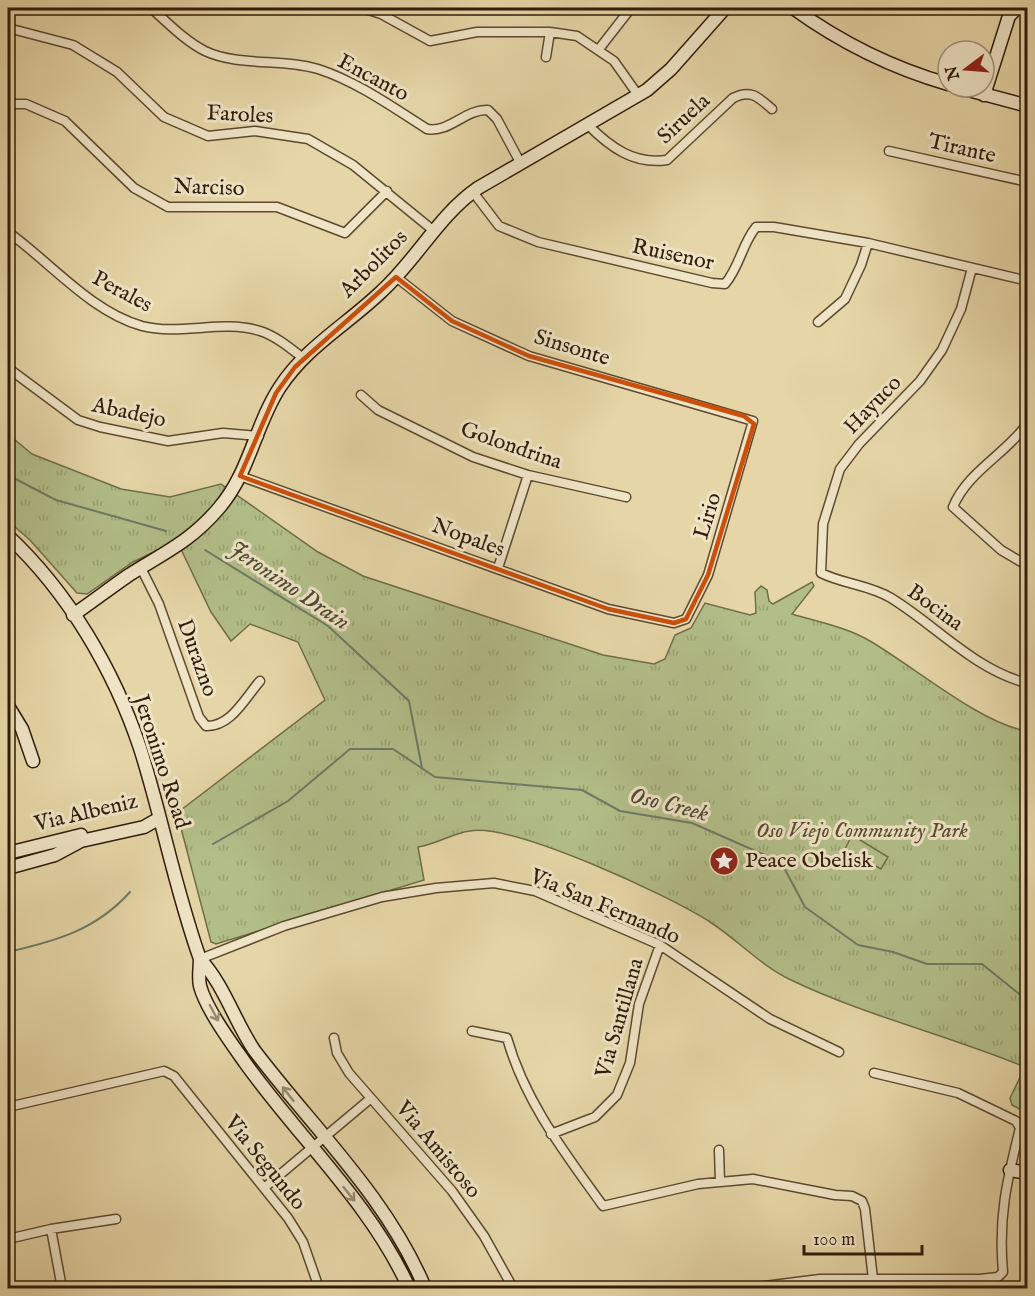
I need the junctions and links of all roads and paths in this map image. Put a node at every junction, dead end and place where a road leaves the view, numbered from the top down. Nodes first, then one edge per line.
1 (151, 8) edge
2 (362, 8) edge
3 (631, 8) edge
4 (725, 8) edge
5 (793, 8) edge
6 (1017, 8) edge
7 (8, 28) edge
8 (550, 32) junction
9 (599, 49) junction
10 (546, 57) dead end
11 (996, 57) edge
12 (936, 79) edge
13 (638, 95) junction
14 (996, 97) edge
15 (8, 104) edge
16 (1028, 106) edge
17 (772, 109) dead end
18 (588, 125) junction
19 (889, 152) dead end
20 (521, 164) junction
21 (1028, 183) edge
22 (387, 191) junction
23 (472, 192) junction
24 (434, 231) junction
25 (8, 232) edge
26 (868, 243) junction
27 (972, 268) junction
28 (396, 278) junction
29 (1028, 281) edge
30 (818, 322) dead end
31 (303, 358) junction
32 (8, 368) edge
33 (361, 395) dead end
34 (753, 421) joint
35 (1028, 423) edge
36 (259, 435) junction
37 (528, 475) junction
38 (240, 476) junction
39 (626, 497) dead end
40 (8, 536) edge
41 (1028, 566) edge
42 (141, 568) junction
43 (498, 568) junction
44 (821, 573) joint
45 (73, 615) junction
46 (686, 619) joint
47 (1025, 680) edge
48 (260, 681) dead end
49 (8, 706) edge
50 (33, 761) dead end
51 (158, 819) junction
52 (11, 852) edge
53 (13, 866) edge
54 (660, 945) junction
55 (200, 959) junction
56 (472, 1031) dead end
57 (334, 1038) dead end
58 (839, 1052) dead end
59 (874, 1073) dead end
60 (370, 1099) junction
61 (8, 1107) edge
62 (551, 1134) junction
63 (325, 1139) junction
64 (313, 1148) junction
65 (719, 1150) dead end
66 (1010, 1170) junction
67 (1028, 1173) edge
68 (720, 1182) junction
69 (264, 1188) junction
70 (116, 1219) dead end
71 (51, 1228) junction
72 (8, 1239) edge
73 (873, 1279) junction
74 (62, 1288) edge
75 (319, 1288) edge
76 (409, 1288) edge
77 (425, 1288) edge
78 (513, 1288) edge
79 (748, 1288) edge

1 - 20 street, Encanto
2 - 8 street
3 - 9 street
4 - 13 main road, Arbolitos
5 - 12 main road
6 - 11 main road
7 - 22 street, Faroles
8 - 9 street
8 - 10 street
9 - 13 street
13 - 18 main road, Arbolitos
14 - 16 main road
15 - 22 street, Narciso
17 - 18 street, Siruela
18 - 20 main road, Arbolitos
19 - 21 street, Tirante
20 - 23 main road, Arbolitos
22 - 24 street, Faroles
23 - 24 main road, Arbolitos
23 - 26 street, Ruisenor
24 - 28 main road, Arbolitos
25 - 31 street, Perales
26 - 27 street, Ruisenor
26 - 30 street
27 - 29 street, Ruisenor
27 - 44 street, Hayuco
28 - 31 main road, Arbolitos
28 - 34 street, Sinsonte
31 - 36 main road, Arbolitos
32 - 36 street, Abadejo
33 - 37 street, Golondrina
34 - 46 street, Lirio
35 - 41 street
36 - 38 main road, Arbolitos
37 - 39 street, Golondrina
37 - 43 street
38 - 42 main road, Arbolitos
38 - 43 street, Nopales
40 - 45 main road, Jeronimo Road
42 - 45 main road, Arbolitos
42 - 48 street, Durazno
43 - 46 street, Nopales
44 - 47 street, Bocina
45 - 51 main road, Jeronimo Road
49 - 50 main road
51 - 52 main road, Via Albeniz
51 - 53 main road, Via Albeniz
51 - 55 main road, Jeronimo Road
52 - 53 main road
54 - 55 street, Via San Fernando
54 - 58 street, Via San Fernando
54 - 62 street, Via Santillana
63 -> 55 main road, Jeronimo Road
55 -> 64 main road, Jeronimo Road
56 - 62 street
57 - 60 street, Via Amistoso
59 - 66 street
60 - 63 street
60 - 78 street, Via Amistoso
61 - 69 street, Via Segundo
62 - 68 street
63 - 64 street
63 - 77 main road, Jeronimo Road
64 - 69 street
64 -> 76 main road, Jeronimo Road
65 - 68 street
66 - 67 main road
66 - 73 street
68 - 73 street
69 - 75 street, Via Segundo
70 - 71 street
71 - 72 street
71 - 74 street
73 - 79 street

